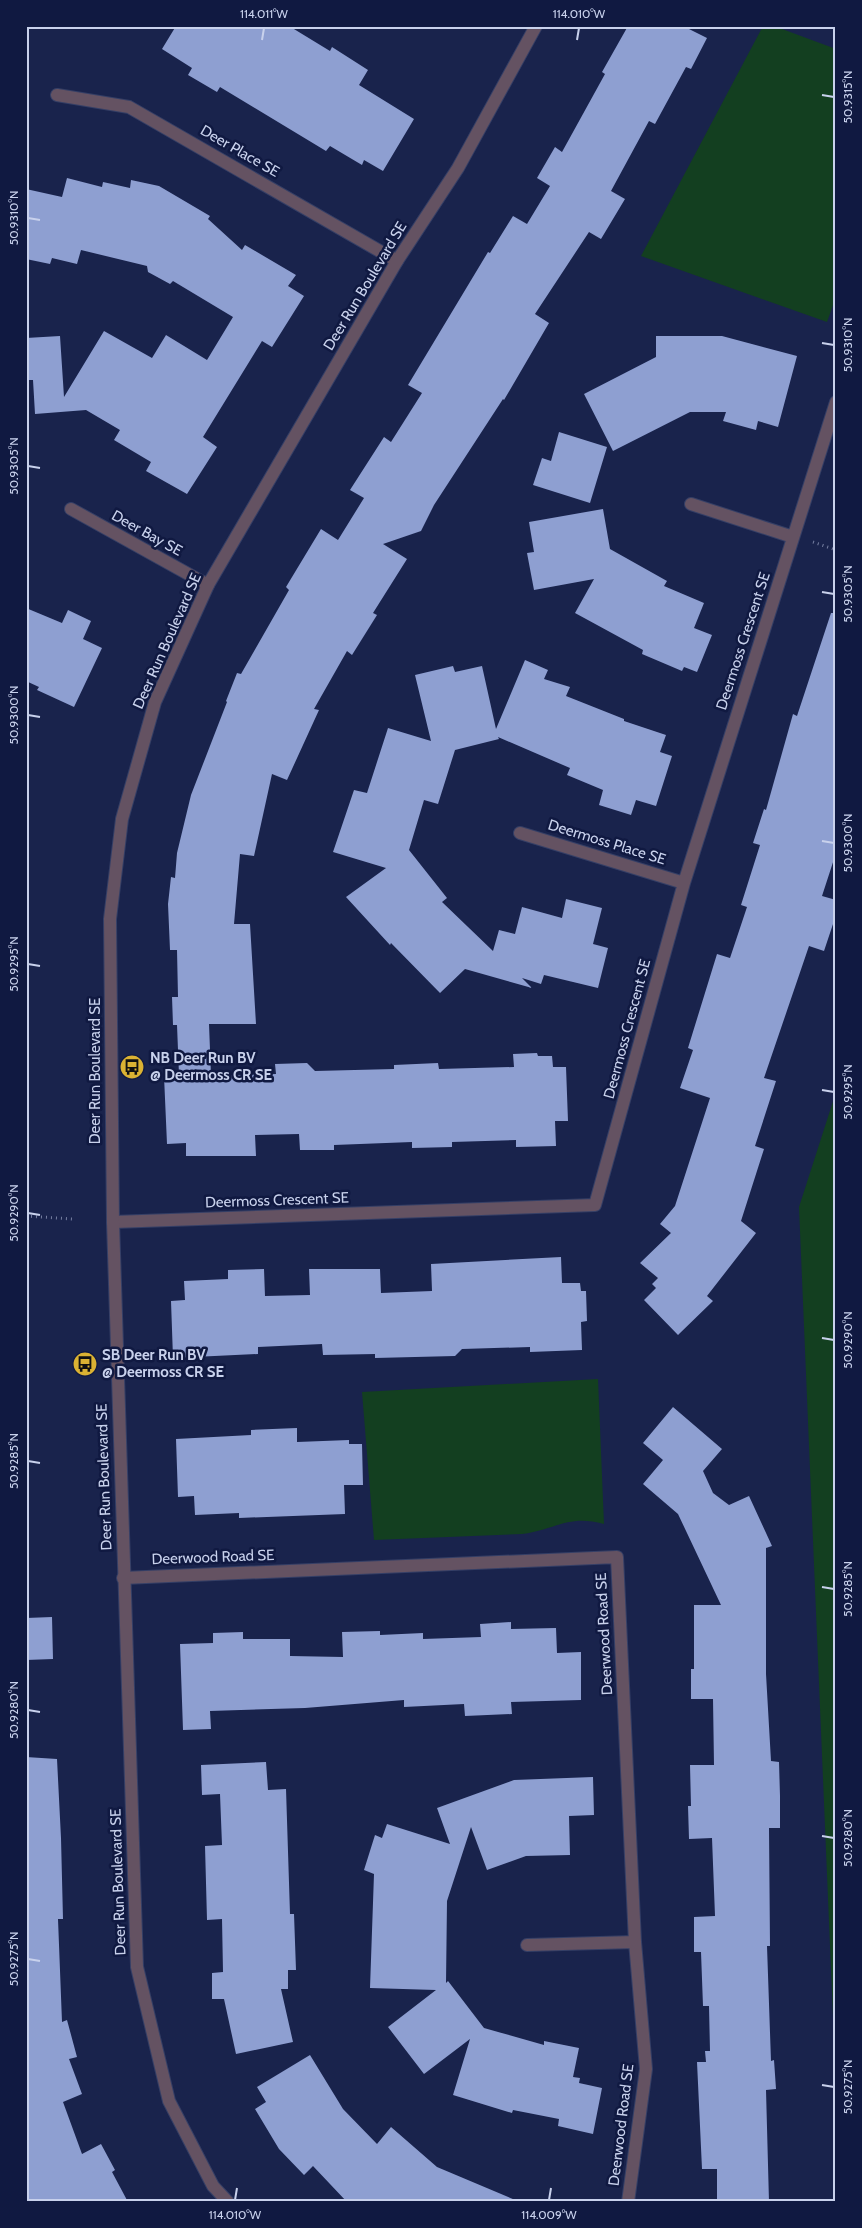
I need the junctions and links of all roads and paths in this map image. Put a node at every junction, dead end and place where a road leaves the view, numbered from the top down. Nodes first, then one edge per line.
1 (536, 26) edge
2 (57, 95) dead end
3 (397, 261) junction
4 (836, 402) edge
5 (691, 504) dead end
6 (70, 510) dead end
7 (793, 537) junction
8 (208, 585) junction
9 (520, 833) dead end
10 (684, 883) junction
11 (26, 1216) edge
12 (72, 1219) dead end
13 (113, 1222) junction
14 (123, 1578) junction
15 (635, 1942) junction
16 (527, 1946) dead end
17 (228, 2202) edge
18 (628, 2202) edge

1 - 3 street, Deer Run Boulevard SE
2 - 3 street, Deer Place SE
3 - 8 street, Deer Run Boulevard SE
4 - 7 street, Deermoss Crescent SE
5 - 7 street
6 - 8 street, Deer Bay SE
7 - 10 street, Deermoss Crescent SE
8 - 13 street, Deer Run Boulevard SE
9 - 10 street, Deermoss Place SE
10 - 13 street, Deermoss Crescent SE
11 - 12 path
13 - 14 street, Deer Run Boulevard SE
14 - 15 street, Deerwood Road SE
14 - 17 street, Deer Run Boulevard SE
15 - 16 street
15 - 18 street, Deerwood Road SE

